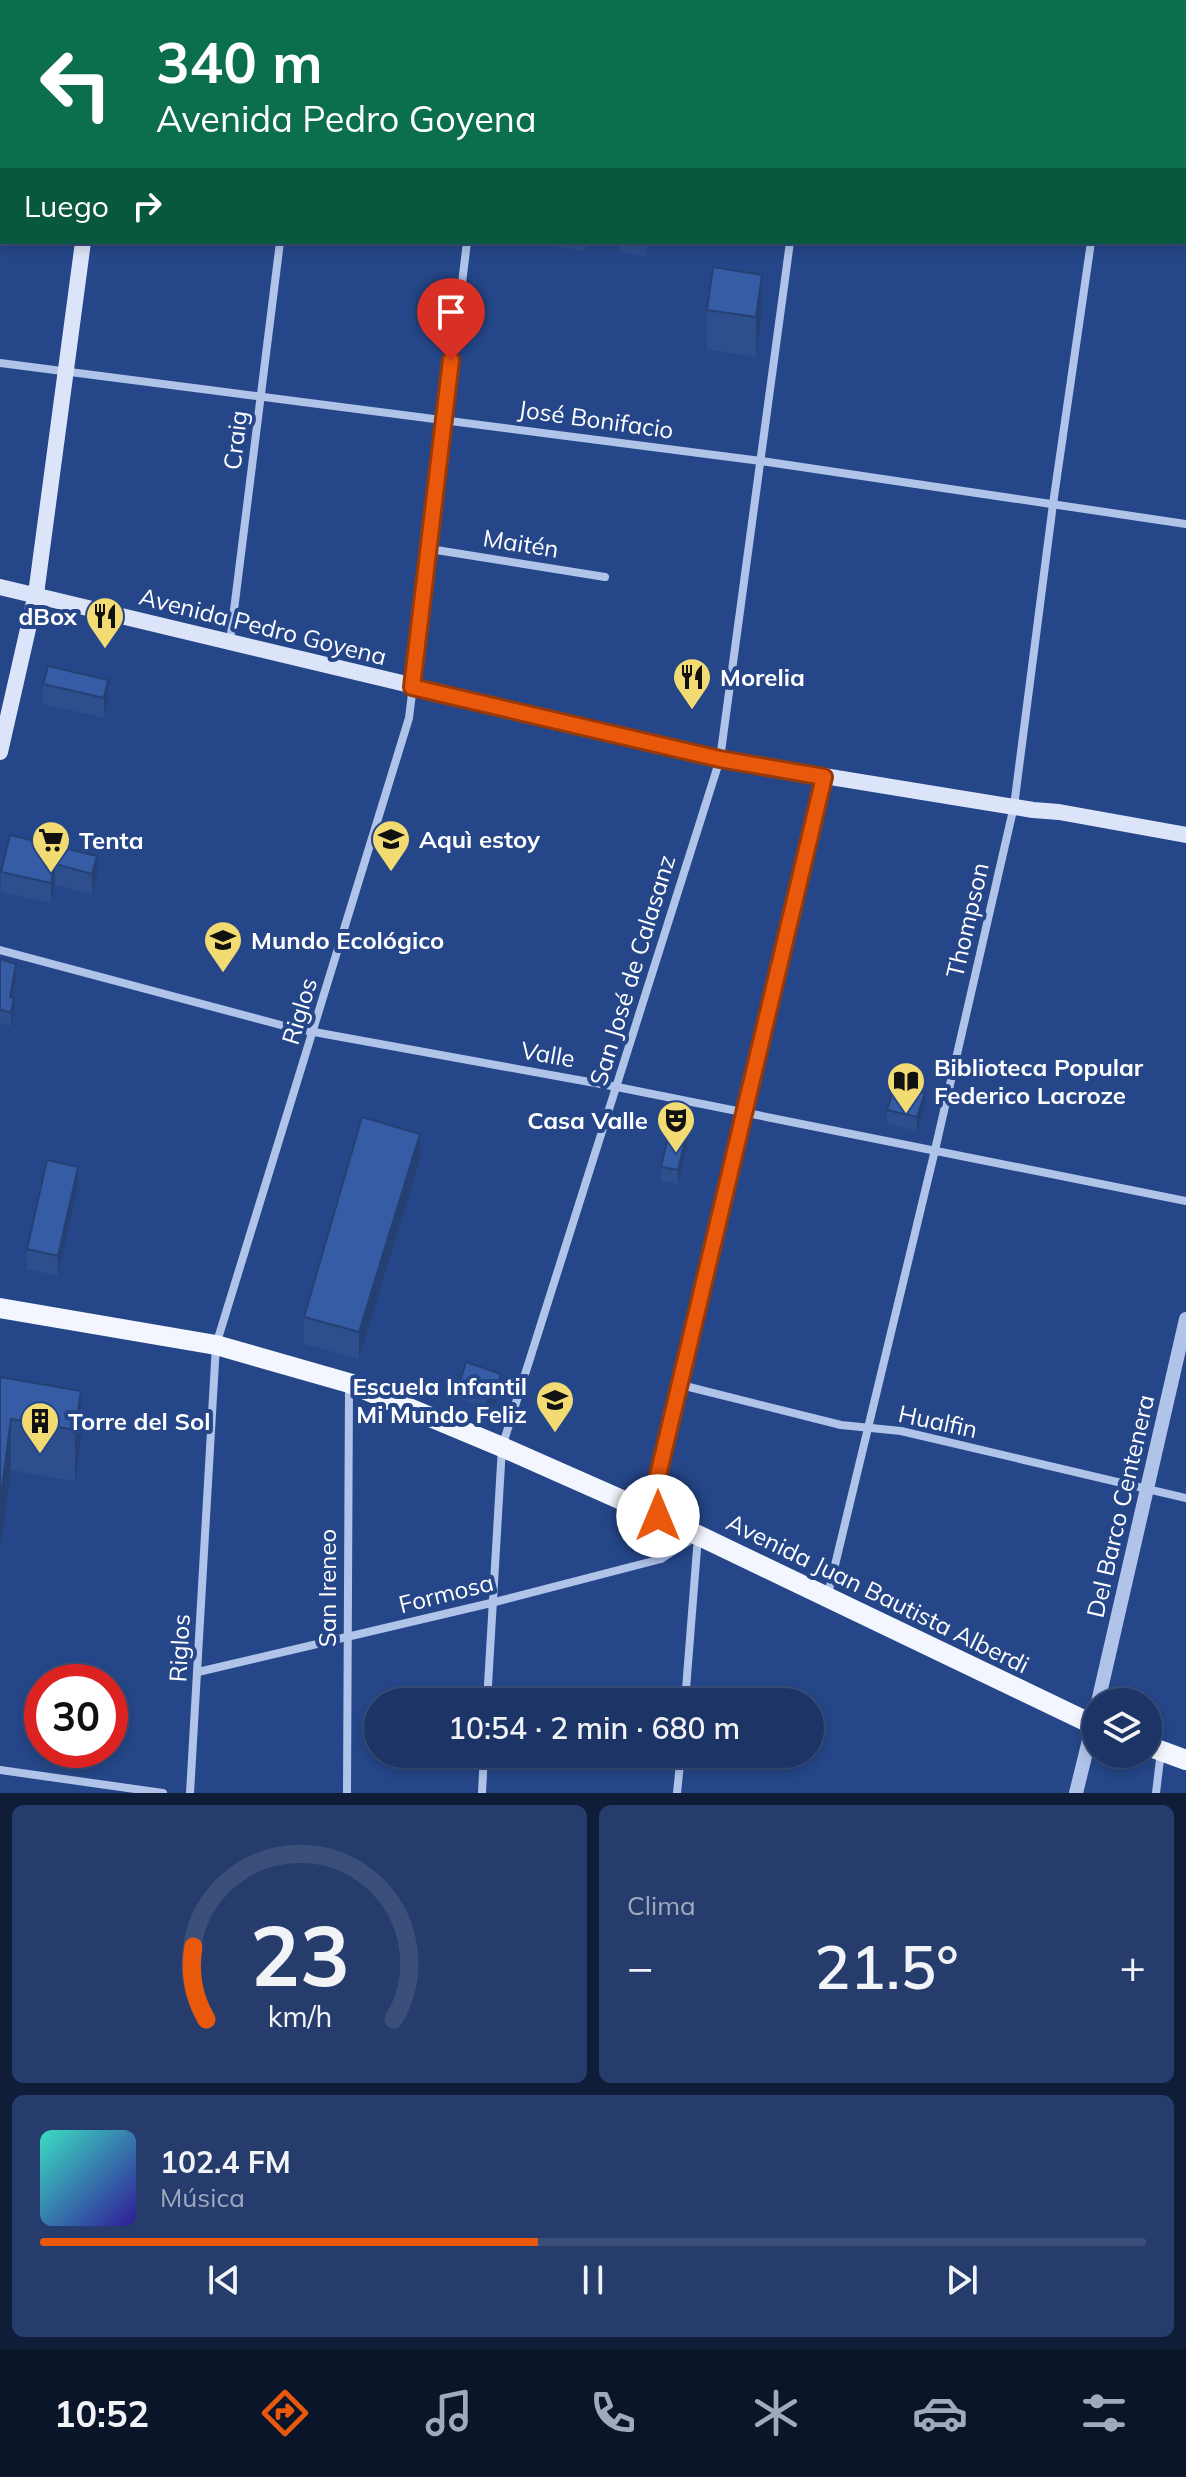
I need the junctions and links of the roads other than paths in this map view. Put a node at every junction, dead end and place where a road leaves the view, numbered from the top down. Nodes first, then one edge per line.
1 (83, 244) edge
2 (280, 244) edge
3 (467, 244) edge
4 (790, 244) edge
5 (1091, 244) edge
6 (0, 363) edge
7 (67, 372) junction
8 (261, 398) junction
9 (444, 419) junction
10 (761, 461) junction
11 (1053, 504) junction
12 (1186, 524) edge
13 (430, 549) junction
14 (605, 577) dead end
15 (0, 587) edge
16 (36, 594) junction
17 (230, 643) junction
18 (412, 687) junction
19 (0, 752) edge
20 (720, 759) junction
21 (824, 777) junction
22 (1014, 806) junction
23 (1033, 810) junction
24 (1186, 835) edge
25 (1186, 845) edge
26 (0, 950) edge
27 (314, 1032) junction
28 (617, 1087) junction
29 (745, 1114) junction
30 (935, 1150) junction
31 (1186, 1201) edge
32 (0, 1308) edge
33 (1186, 1319) edge
34 (216, 1345) junction
35 (349, 1383) junction
36 (681, 1385) junction
37 (868, 1428) junction
38 (502, 1447) junction
39 (1147, 1489) junction
40 (1186, 1498) edge
41 (658, 1516) junction
42 (698, 1535) junction
43 (661, 1559) junction
44 (827, 1596) junction
45 (491, 1603) junction
46 (346, 1638) junction
47 (198, 1672) junction
48 (488, 1688) edge
49 (686, 1688) edge
50 (1101, 1688) edge
51 (1082, 1714) edge
52 (1162, 1751) edge
53 (1186, 1760) edge
54 (483, 1768) edge
55 (680, 1768) edge
56 (1083, 1768) edge
57 (1155, 1768) edge
58 (0, 1770) edge
59 (163, 1793) edge
60 (190, 1793) edge
61 (347, 1793) edge
62 (482, 1793) edge
63 (677, 1793) edge
64 (1076, 1793) edge
65 (1156, 1793) edge

1 - 7 main road
2 - 8 street, Craig
3 - 9 street, Riglos
4 - 10 street, San José de Calasanz
5 - 11 street, Thompson
6 - 7 street, José Bonifacio
7 - 8 street, José Bonifacio
7 - 16 main road
8 - 9 street, José Bonifacio
8 - 17 street, Craig
9 - 10 street, José Bonifacio
9 - 13 street, Riglos
10 - 11 street, José Bonifacio
10 - 20 street, San José de Calasanz
11 - 12 street, José Bonifacio
11 - 22 street, Thompson
13 - 14 street, Maitén
13 - 18 street, Riglos
15 - 16 main road, Avenida Pedro Goyena
16 - 17 main road, Avenida Pedro Goyena
16 - 19 main road
17 - 18 main road, Avenida Pedro Goyena
18 - 20 main road, Avenida Pedro Goyena
18 - 27 street, Riglos
20 - 21 main road, Avenida Pedro Goyena
20 - 28 street, San José de Calasanz
21 - 22 main road, Avenida Pedro Goyena
21 - 29 street
22 - 23 main road, Avenida Pedro Goyena
22 - 30 street, Thompson
23 - 24 main road, Avenida Pedro Goyena
23 - 25 main road, Avenida Pedro Goyena
26 - 27 street, Valle
27 - 28 street, Valle
27 - 34 street, Riglos
28 - 29 street, Valle
28 - 38 street, San José de Calasanz
29 - 30 street, Valle
29 - 36 street
30 - 31 street, Valle
30 - 37 street, Thompson
32 - 34 main road, Avenida Juan Bautista Alberdi
33 - 39 street, Del Barco Centenera
34 - 35 main road, Avenida Juan Bautista Alberdi
34 - 47 street, Riglos
35 - 38 main road, Avenida Juan Bautista Alberdi
35 - 46 street, San Ireneo
36 - 37 street, Hualfin
36 - 41 street
37 - 39 street, Hualfin
37 - 44 street, Thompson
38 - 41 main road, Avenida Juan Bautista Alberdi
38 - 45 street, San José de Calasanz
39 - 40 street, Hualfin
39 - 50 street, Del Barco Centenera
41 - 42 main road, Avenida Juan Bautista Alberdi
41 - 43 street
42 - 43 street, Formosa
42 - 44 main road, Avenida Juan Bautista Alberdi
42 - 49 street
43 - 45 street, Formosa
44 - 51 main road, Avenida Juan Bautista Alberdi
45 - 46 street, Formosa
45 - 48 street, San José de Calasanz
46 - 47 street, Formosa
46 - 61 street, San Ireneo
47 - 60 street, Riglos
52 - 53 main road
54 - 62 street
55 - 63 street
56 - 64 street
57 - 65 street
58 - 59 street

